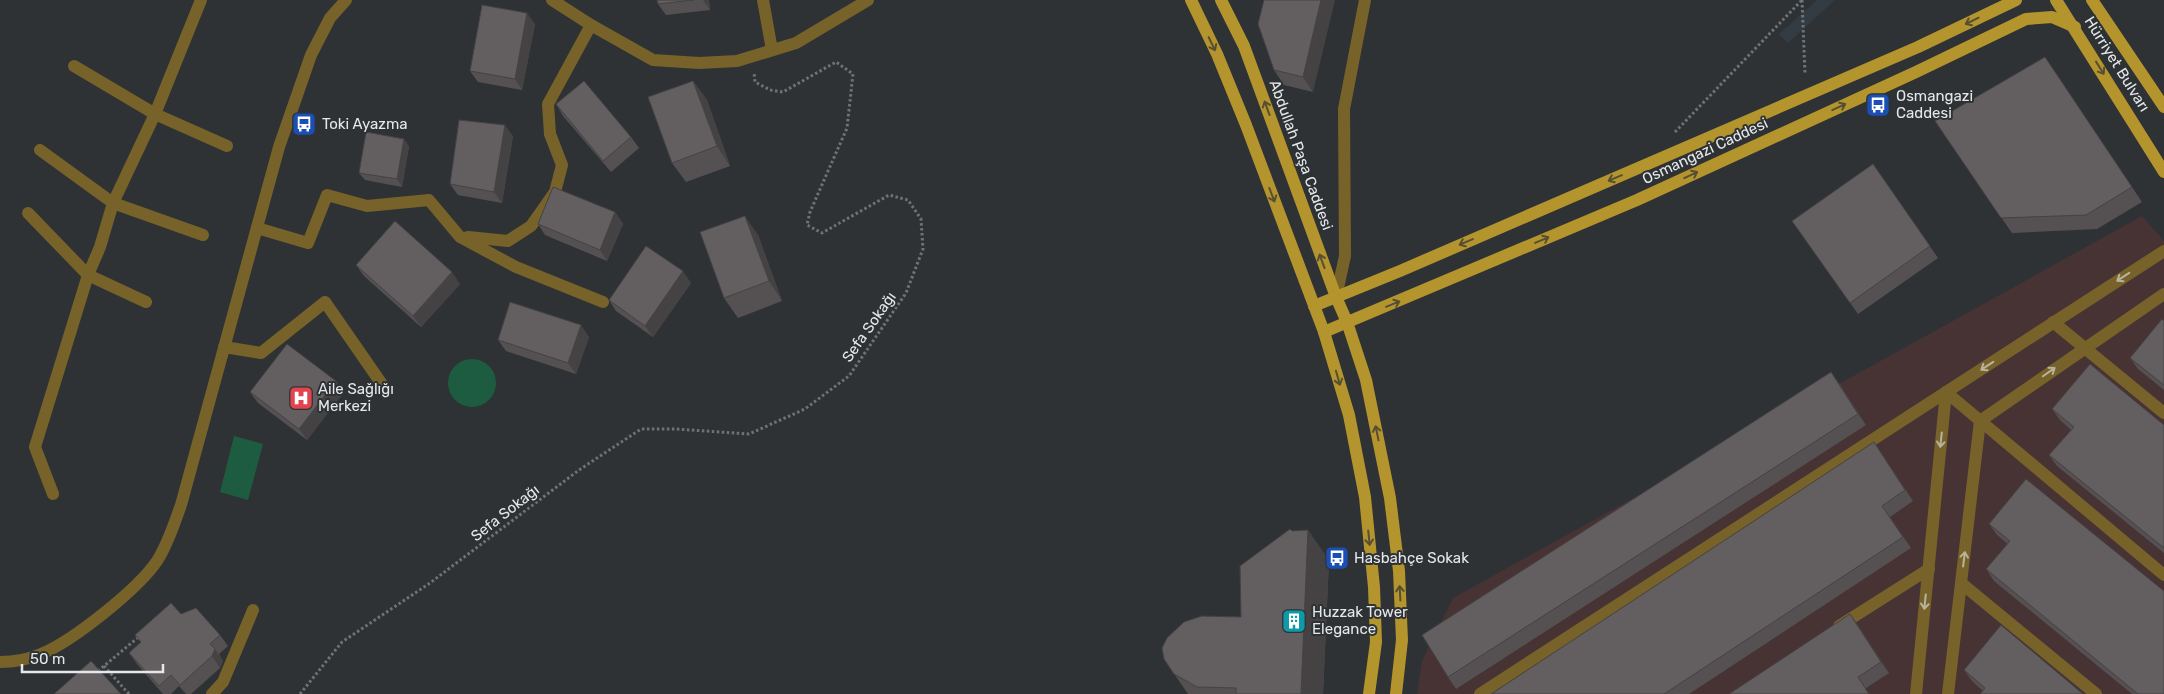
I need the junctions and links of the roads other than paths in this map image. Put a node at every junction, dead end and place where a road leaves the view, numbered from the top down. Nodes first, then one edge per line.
1 (201, 0) edge
2 (346, 0) edge
3 (552, 0) edge
4 (763, 0) edge
5 (868, 0) edge
6 (1191, 0) edge
7 (1221, 0) edge
8 (1365, 0) edge
9 (2016, 0) edge
10 (2056, 0) edge
11 (2092, 0) edge
12 (591, 25) junction
13 (2075, 27) junction
14 (772, 50) junction
15 (74, 66) dead end
16 (2164, 107) edge
17 (155, 114) junction
18 (227, 146) dead end
19 (40, 150) dead end
20 (2164, 172) edge
21 (113, 203) junction
22 (28, 213) dead end
23 (257, 228) junction
24 (203, 235) dead end
25 (460, 237) junction
26 (2164, 251) edge
27 (88, 275) junction
28 (2164, 294) edge
29 (1336, 297) junction
30 (146, 302) dead end
31 (603, 302) dead end
32 (1314, 306) junction
33 (1347, 322) junction
34 (2053, 322) junction
35 (1324, 332) junction
36 (224, 347) junction
37 (2084, 347) junction
38 (386, 390) dead end
39 (1946, 392) junction
40 (2164, 413) edge
41 (1980, 421) junction
42 (53, 494) dead end
43 (1929, 569) junction
44 (2164, 575) edge
45 (1961, 583) junction
46 (253, 610) dead end
47 (1830, 631) edge
48 (0, 662) edge
49 (212, 694) edge
50 (1369, 694) edge
51 (1396, 694) edge
52 (1480, 694) edge
53 (1916, 694) edge
54 (1948, 694) edge
55 (2096, 694) edge

1 - 17 street
2 - 23 street
3 - 12 street
4 - 14 street
5 - 14 street
6 -> 32 main road
29 -> 7 main road, Abdullah Paşa Caddesi
8 - 29 street
9 -> 29 main road, Osmangazi Caddesi
10 - 13 main road, Hürriyet Bulvarı
11 - 16 main road, Hürriyet Bulvarı
12 - 14 street
12 - 25 street
13 -> 20 main road, Hürriyet Bulvarı
33 -> 13 main road, Osmangazi Caddesi
15 - 17 street
17 - 18 street
17 - 21 street
19 - 21 street
21 - 24 street
21 - 27 street
22 - 27 street
23 - 25 street
23 - 36 street
25 - 31 street
26 -> 34 street
27 - 30 street
27 - 42 street
28 - 37 street
29 - 32 main road, Osmangazi Caddesi
29 - 33 main road, Abdullah Paşa Caddesi
32 - 35 main road
33 - 35 main road, Osmangazi Caddesi
51 -> 33 main road
34 - 37 street
34 -> 39 street
35 -> 50 main road
36 - 38 street
36 - 48 street
37 - 40 street
41 -> 37 street
39 - 41 street
39 -> 43 street
39 - 52 street
41 - 44 street
45 -> 41 street
43 - 47 street
43 -> 53 street
45 - 54 street
45 - 55 street
46 - 49 street

